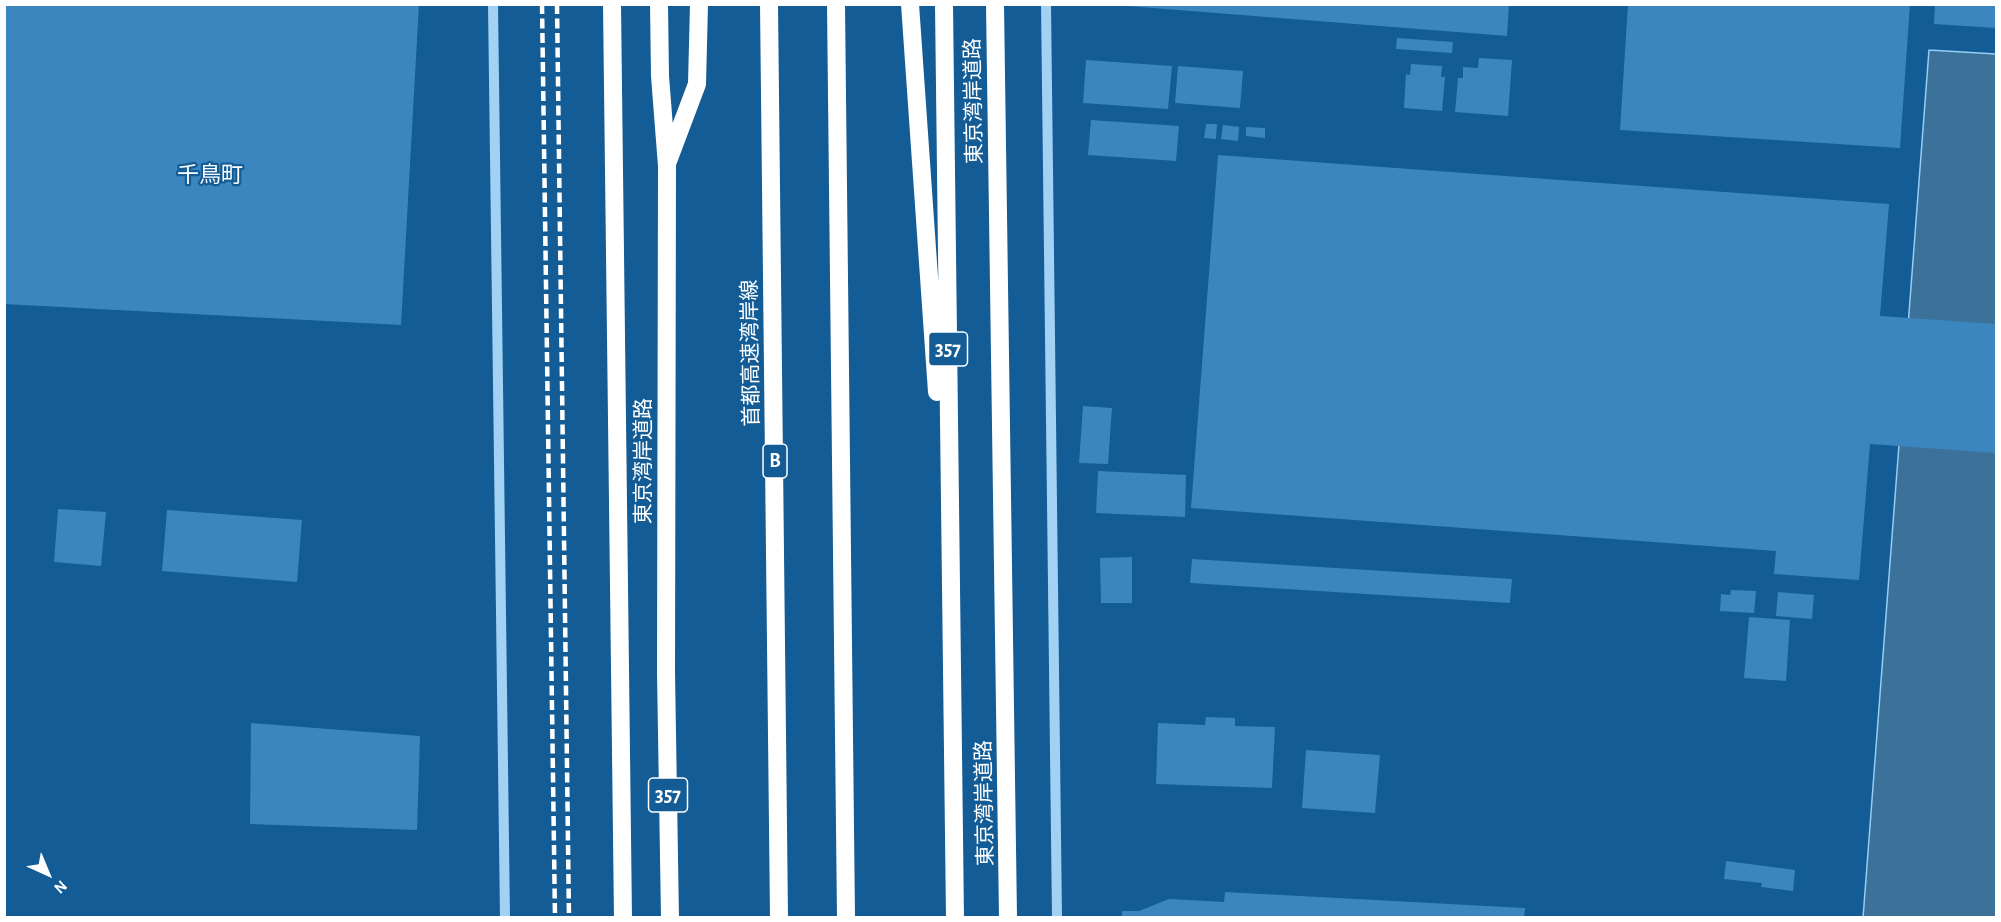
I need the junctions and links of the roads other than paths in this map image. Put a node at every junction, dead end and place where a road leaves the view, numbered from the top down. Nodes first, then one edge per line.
1 (494, 4) edge
2 (612, 4) edge
3 (659, 4) edge
4 (699, 4) edge
5 (769, 4) edge
6 (836, 4) edge
7 (910, 4) edge
8 (944, 4) edge
9 (995, 4) edge
10 (1046, 4) edge
11 (667, 166) junction
12 (950, 536) junction
13 (505, 918) edge
14 (622, 918) edge
15 (670, 918) edge
16 (779, 918) edge
17 (846, 918) edge
18 (955, 918) edge
19 (1008, 918) edge
20 (1057, 918) edge

1 - 13 street
2 - 14 highway, 東京湾岸道路 / 357
3 - 11 highway, 東京湾岸道路 / 357
4 - 11 highway
5 - 16 highway, 首都高速湾岸線 / B
6 - 17 highway
7 - 12 highway
8 - 12 highway, 東京湾岸道路 / 357
9 - 19 highway, 東京湾岸道路
10 - 20 street
11 - 15 highway, 東京湾岸道路 / 357
12 - 18 highway, 東京湾岸道路 / 357

